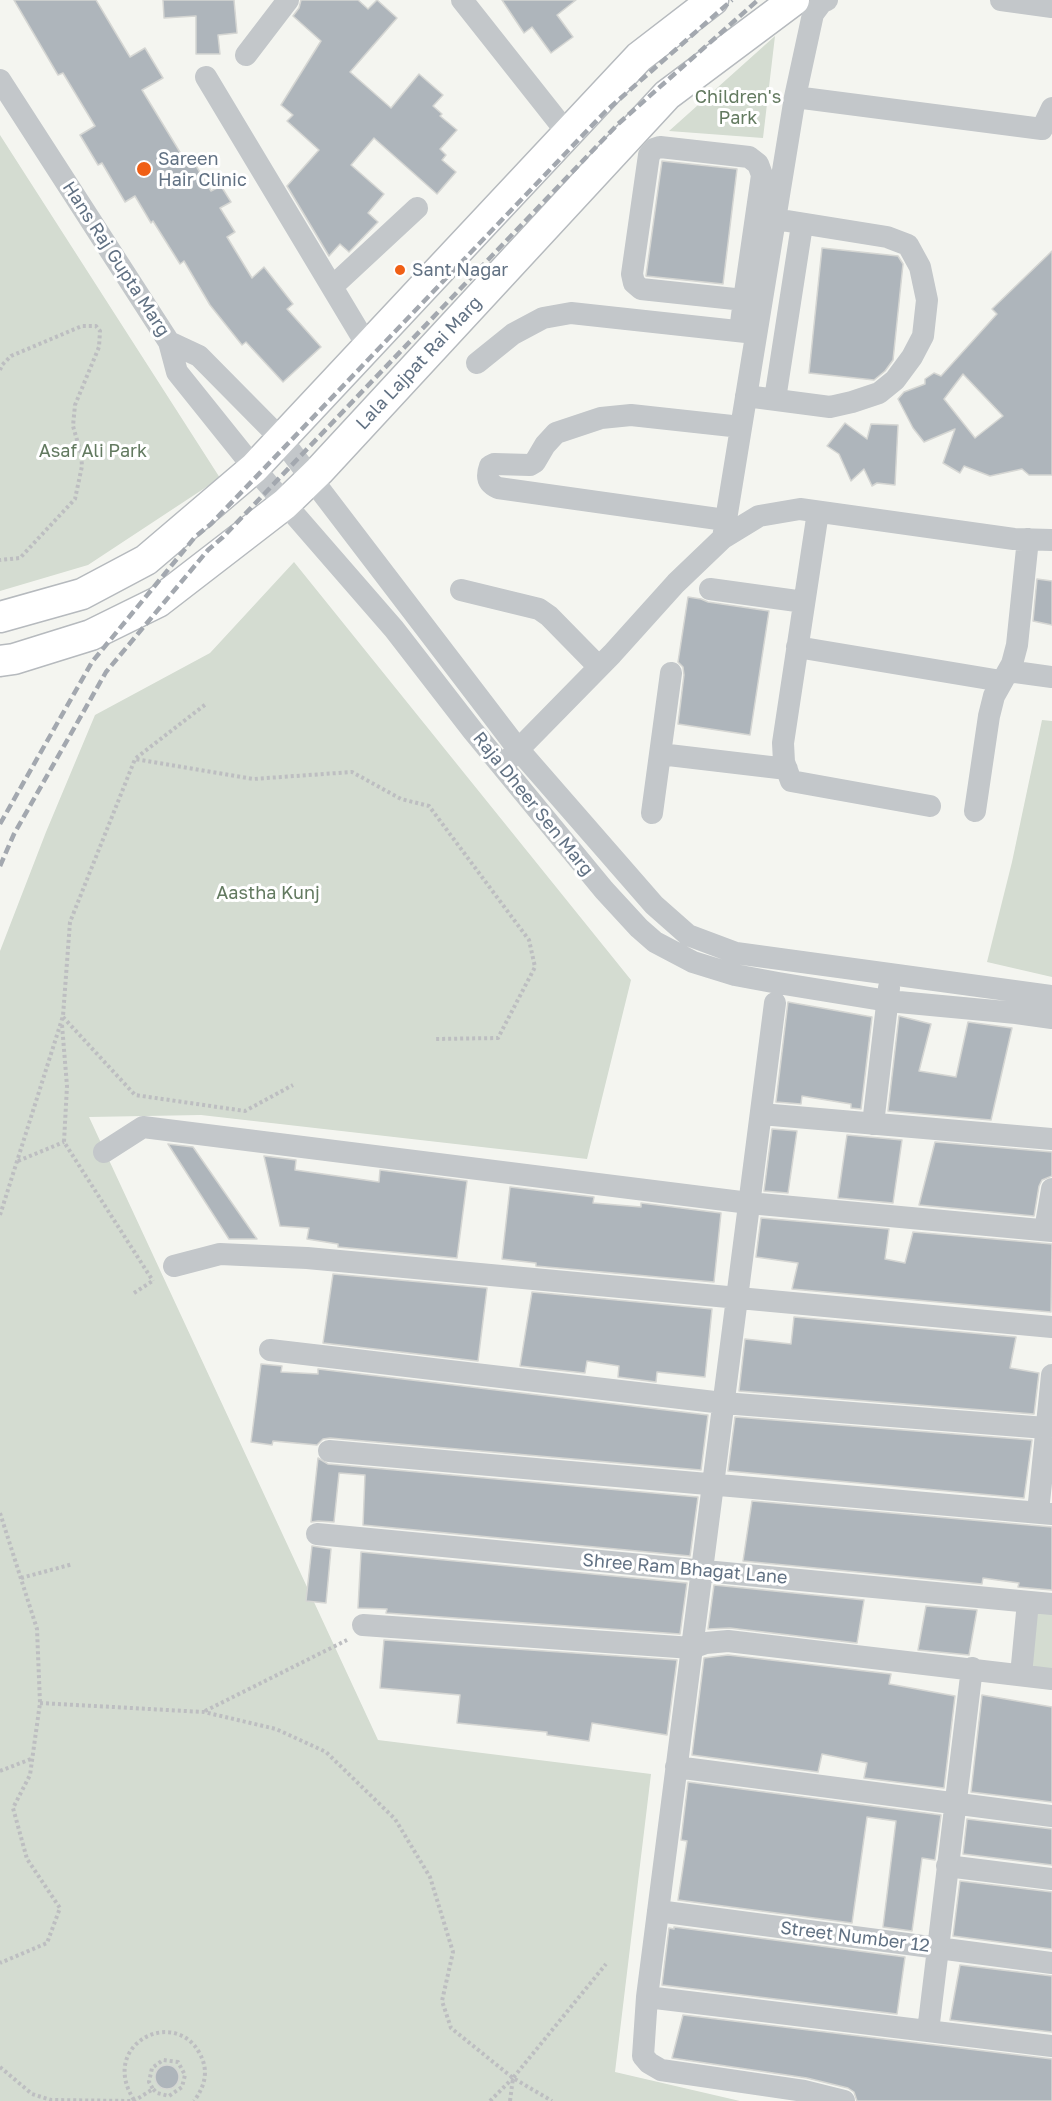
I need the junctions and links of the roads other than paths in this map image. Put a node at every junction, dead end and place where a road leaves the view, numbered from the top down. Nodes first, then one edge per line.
1 (288, 0) edge
2 (462, 0) edge
3 (713, 0) edge
4 (794, 0) edge
5 (827, 0) edge
6 (1001, 0) edge
7 (1052, 7) edge
8 (246, 55) dead end
9 (206, 77) dead end
10 (0, 80) edge
11 (795, 97) junction
12 (1052, 108) edge
13 (568, 134) junction
14 (417, 208) dead end
15 (775, 219) junction
16 (802, 225) junction
17 (333, 286) junction
18 (744, 300) junction
19 (748, 332) junction
20 (168, 342) junction
21 (369, 347) junction
22 (477, 363) dead end
23 (747, 396) junction
24 (775, 399) junction
25 (741, 427) junction
26 (282, 440) junction
27 (254, 468) junction
28 (312, 477) junction
29 (285, 504) junction
30 (818, 512) junction
31 (724, 529) junction
32 (1028, 539) junction
33 (1052, 540) edge
34 (710, 589) dead end
35 (461, 590) dead end
36 (804, 602) junction
37 (0, 617) edge
38 (797, 647) junction
39 (0, 661) edge
40 (599, 667) junction
41 (671, 673) dead end
42 (1005, 676) junction
43 (1052, 677) edge
44 (518, 749) junction
45 (660, 754) junction
46 (502, 766) junction
47 (787, 769) junction
48 (930, 806) dead end
49 (975, 811) dead end
50 (652, 813) dead end
51 (891, 974) junction
52 (1052, 996) edge
53 (888, 1001) junction
54 (775, 1004) dead end
55 (1052, 1018) edge
56 (761, 1114) junction
57 (873, 1124) junction
58 (1052, 1139) edge
59 (104, 1152) dead end
60 (1052, 1189) edge
61 (749, 1203) junction
62 (1049, 1231) edge
63 (174, 1266) dead end
64 (737, 1297) junction
65 (1052, 1327) edge
66 (270, 1350) dead end
67 (1052, 1375) edge
68 (723, 1403) junction
69 (1047, 1428) junction
70 (329, 1450) dead end
71 (713, 1484) junction
72 (1045, 1513) edge
73 (317, 1534) dead end
74 (702, 1571) junction
75 (1028, 1602) junction
76 (1052, 1604) edge
77 (355, 1633) road end
78 (692, 1648) junction
79 (972, 1668) junction
80 (1021, 1675) junction
81 (1052, 1679) edge
82 (676, 1767) junction
83 (955, 1803) junction
84 (1052, 1816) edge
85 (947, 1866) junction
86 (1052, 1879) edge
87 (658, 1911) junction
88 (937, 1948) junction
89 (1052, 1963) edge
90 (646, 1997) junction
91 (928, 2031) junction
92 (1052, 2046) edge
93 (844, 2101) edge

1 - 8 street
2 - 13 street
3 - 13 main road
4 - 28 main road, Lala Lajpat Rai Marg
5 - 11 street
6 - 7 street
9 - 17 street
10 - 20 street, Hans Raj Gupta Marg
11 - 12 street
11 - 15 street
13 - 21 main road
14 - 17 street
15 - 16 street
15 - 19 street
16 - 24 street
16 - 24 street
17 - 21 street
18 - 18 street
18 - 19 street
19 - 22 street
19 - 23 street
20 - 26 street, Hans Raj Gupta Marg
20 - 27 street, Raja Dheer Sen Marg
21 - 26 main road
23 - 24 street
23 - 25 street
25 - 31 street
25 - 31 street
26 - 27 main road
26 - 28 street, Hans Raj Gupta Marg
27 - 29 street, Raja Dheer Sen Marg
27 - 37 main road
28 - 29 main road, Lala Lajpat Rai Marg
28 - 44 street, Raja Dheer Sen Marg
29 - 39 main road, Lala Lajpat Rai Marg
29 - 46 street, Raja Dheer Sen Marg
30 - 31 street
30 - 32 street
30 - 36 street
31 - 40 street
32 - 33 street
32 - 42 street
34 - 36 street
35 - 40 street
36 - 38 street
38 - 42 street
38 - 47 street
40 - 44 street
41 - 45 street
42 - 43 street
42 - 49 street
44 - 46 street
44 - 51 street, Raja Dheer Sen Marg
45 - 47 street
45 - 50 street
46 - 53 street, Raja Dheer Sen Marg
47 - 48 street
51 - 52 street, Raja Dheer Sen Marg
51 - 53 street
53 - 55 street, Raja Dheer Sen Marg
53 - 57 street
54 - 56 street
56 - 57 street
56 - 61 street
57 - 58 street
59 - 61 street
60 - 62 street
61 - 62 street
61 - 64 street
63 - 64 street
64 - 65 street
64 - 68 street
66 - 68 street
67 - 69 street
68 - 69 street
68 - 71 street
69 - 72 street
70 - 71 street
71 - 72 street
71 - 74 street
73 - 74 street, Shree Ram Bhagat Lane
74 - 75 street, Shree Ram Bhagat Lane
74 - 78 street
75 - 76 street, Shree Ram Bhagat Lane
75 - 80 street
77 - 78 street
78 - 79 street
78 - 82 street
79 - 80 street
79 - 83 street
80 - 81 street
82 - 83 street
82 - 87 street
83 - 84 street
83 - 85 street
85 - 86 street
85 - 88 street
87 - 88 street, Street Number 12
87 - 90 street
88 - 89 street, Street Number 12
88 - 91 street
90 - 91 street
90 - 93 street
91 - 92 street

